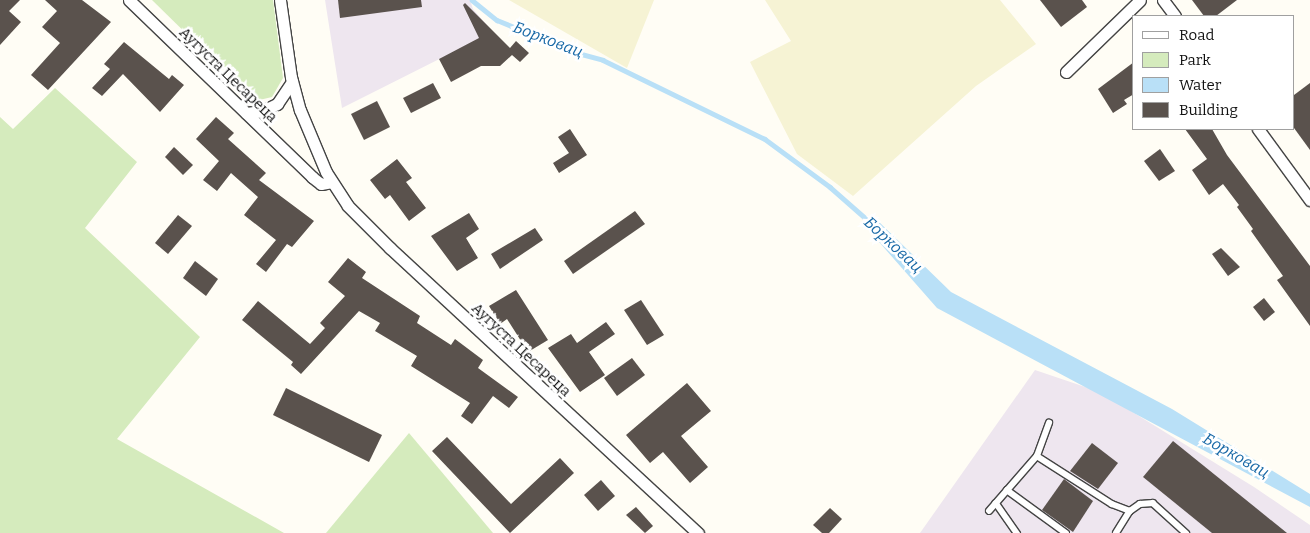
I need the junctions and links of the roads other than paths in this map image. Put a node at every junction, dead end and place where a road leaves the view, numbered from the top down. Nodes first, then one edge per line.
1 (129, 0) edge
2 (280, 0) edge
3 (1140, 0) edge
4 (1163, 0) edge
5 (1174, 15) edge
6 (1066, 72) dead end
7 (292, 82) junction
8 (246, 113) junction
9 (1259, 130) edge
10 (332, 182) junction
11 (1310, 200) edge
12 (1049, 423) dead end
13 (1037, 456) junction
14 (1007, 490) junction
15 (996, 503) junction
16 (989, 511) dead end
17 (1130, 511) junction
18 (698, 533) edge
19 (1017, 533) edge
20 (1066, 533) edge
21 (1116, 533) edge
22 (1186, 533) edge

1 - 8 street, Аугуста Цесареца
2 - 7 street, Аугуста Цесареца
3 - 6 street
4 - 5 street
7 - 8 street
7 - 10 street, Аугуста Цесареца
8 - 10 street, Аугуста Цесареца
9 - 11 street
10 - 18 street, Аугуста Цесареца
12 - 13 lane
13 - 14 lane
13 - 17 lane
14 - 15 lane
14 - 20 lane
15 - 16 lane
15 - 19 lane
17 - 21 lane
17 - 22 lane

